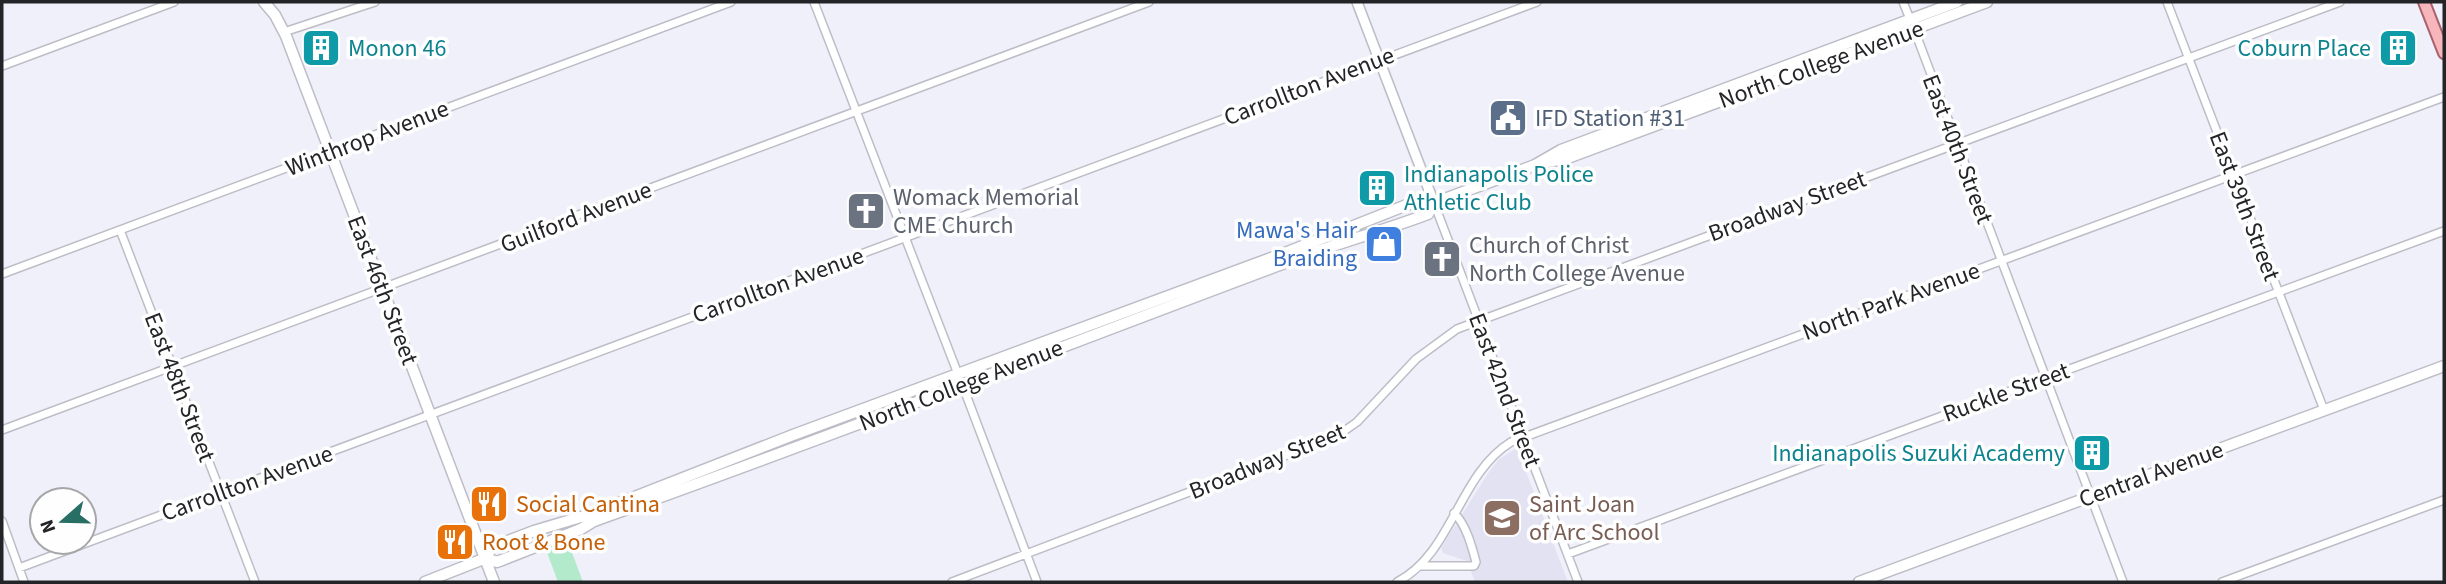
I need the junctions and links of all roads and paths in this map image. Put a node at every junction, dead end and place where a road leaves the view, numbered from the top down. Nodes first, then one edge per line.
1 (174, 2) edge
2 (264, 2) edge
3 (375, 2) edge
4 (731, 2) edge
5 (814, 2) edge
6 (1149, 2) edge
7 (1357, 2) edge
8 (1536, 2) edge
9 (1903, 2) edge
10 (1957, 2) edge
11 (1987, 2) edge
12 (2166, 2) edge
13 (2340, 2) edge
14 (2424, 2) edge
15 (1912, 24) junction
16 (284, 32) junction
17 (2444, 53) edge
18 (2189, 59) junction
19 (1379, 60) junction
20 (2, 66) edge
21 (2444, 97) edge
22 (857, 111) junction
23 (1956, 144) junction
24 (330, 152) junction
25 (2233, 175) junction
26 (1434, 203) junction
27 (120, 230) junction
28 (2444, 231) edge
29 (905, 238) junction
30 (2000, 261) junction
31 (2, 274) edge
32 (383, 289) junction
33 (2278, 292) junction
34 (1478, 321) junction
35 (2444, 366) edge
36 (173, 367) junction
37 (2044, 378) junction
38 (960, 379) junction
39 (2324, 410) junction
40 (431, 415) junction
41 (2, 430) edge
42 (1523, 437) junction
43 (221, 493) junction
44 (2090, 497) junction
45 (2444, 500) edge
46 (1454, 513) junction
47 (2, 521) edge
48 (1026, 554) junction
49 (1567, 554) junction
50 (486, 558) junction
51 (1420, 566) junction
52 (19, 568) junction
53 (433, 581) edge
54 (24, 582) edge
55 (255, 582) edge
56 (425, 582) edge
57 (494, 582) edge
58 (952, 582) edge
59 (1037, 582) edge
60 (1397, 582) edge
61 (1578, 582) edge
62 (1860, 582) edge
63 (2123, 582) edge
64 (2222, 582) edge

1 - 20 street
2 - 16 main road, East 46th Street
3 - 16 street
4 - 24 street, Winthrop Avenue
5 - 22 street
6 - 22 street, Guilford Avenue
7 - 19 street, East 42nd Street
8 - 19 street, Carrollton Avenue
9 - 15 street, East 40th Street
10 - 15 main road, North College Avenue
11 - 15 main road, North College Avenue
12 - 18 street, East 39th Street
13 - 18 street, Broadway Street
14 - 17 main road
15 - 23 street, East 40th Street
15 - 26 main road, North College Avenue
16 - 24 main road, East 46th Street
18 - 23 street, Broadway Street
18 - 25 street, East 39th Street
19 - 26 street, East 42nd Street
19 - 29 street, Carrollton Avenue
21 - 25 street, North Park Avenue
22 - 29 street
22 - 32 street, Guilford Avenue
23 - 30 street, East 40th Street
23 - 34 street, Broadway Street
24 - 27 street, Winthrop Avenue
24 - 32 main road, East 46th Street
25 - 30 street, North Park Avenue
25 - 33 street, East 39th Street
26 - 34 street, East 42nd Street
26 - 38 main road, North College Avenue
26 - 38 main road, North College Avenue
27 - 31 street, Winthrop Avenue
27 - 36 street, East 48th Street
28 - 33 street, Ruckle Street
29 - 38 street
29 - 40 street, Carrollton Avenue
30 - 37 street, East 40th Street
30 - 42 street, North Park Avenue
32 - 36 street, Guilford Avenue
32 - 40 main road, East 46th Street
33 - 37 street, Ruckle Street
33 - 39 street, East 39th Street
34 - 42 street, East 42nd Street
34 - 48 street, Broadway Street
35 - 39 main road, Central Avenue
36 - 41 street, Guilford Avenue
36 - 43 street, East 48th Street
37 - 44 street, East 40th Street
37 - 49 street, Ruckle Street
38 - 48 street
38 - 50 main road, North College Avenue
38 - 50 main road, North College Avenue
39 - 44 main road, Central Avenue
40 - 43 street, Carrollton Avenue
40 - 50 main road, East 46th Street
42 - 46 street, North Park Avenue
42 - 49 street, East 42nd Street
43 - 52 street, Carrollton Avenue
43 - 55 street, East 48th Street
44 - 62 main road, Central Avenue
44 - 63 street, East 40th Street
45 - 64 street
46 - 51 street, North Park Avenue
46 - 51 street
47 - 52 street
48 - 58 street, Broadway Street
48 - 59 street
49 - 61 street, East 42nd Street
50 - 53 main road, North College Avenue
50 - 57 main road, East 46th Street
51 - 60 street, North Park Avenue
52 - 54 street
53 - 56 main road, North College Avenue

